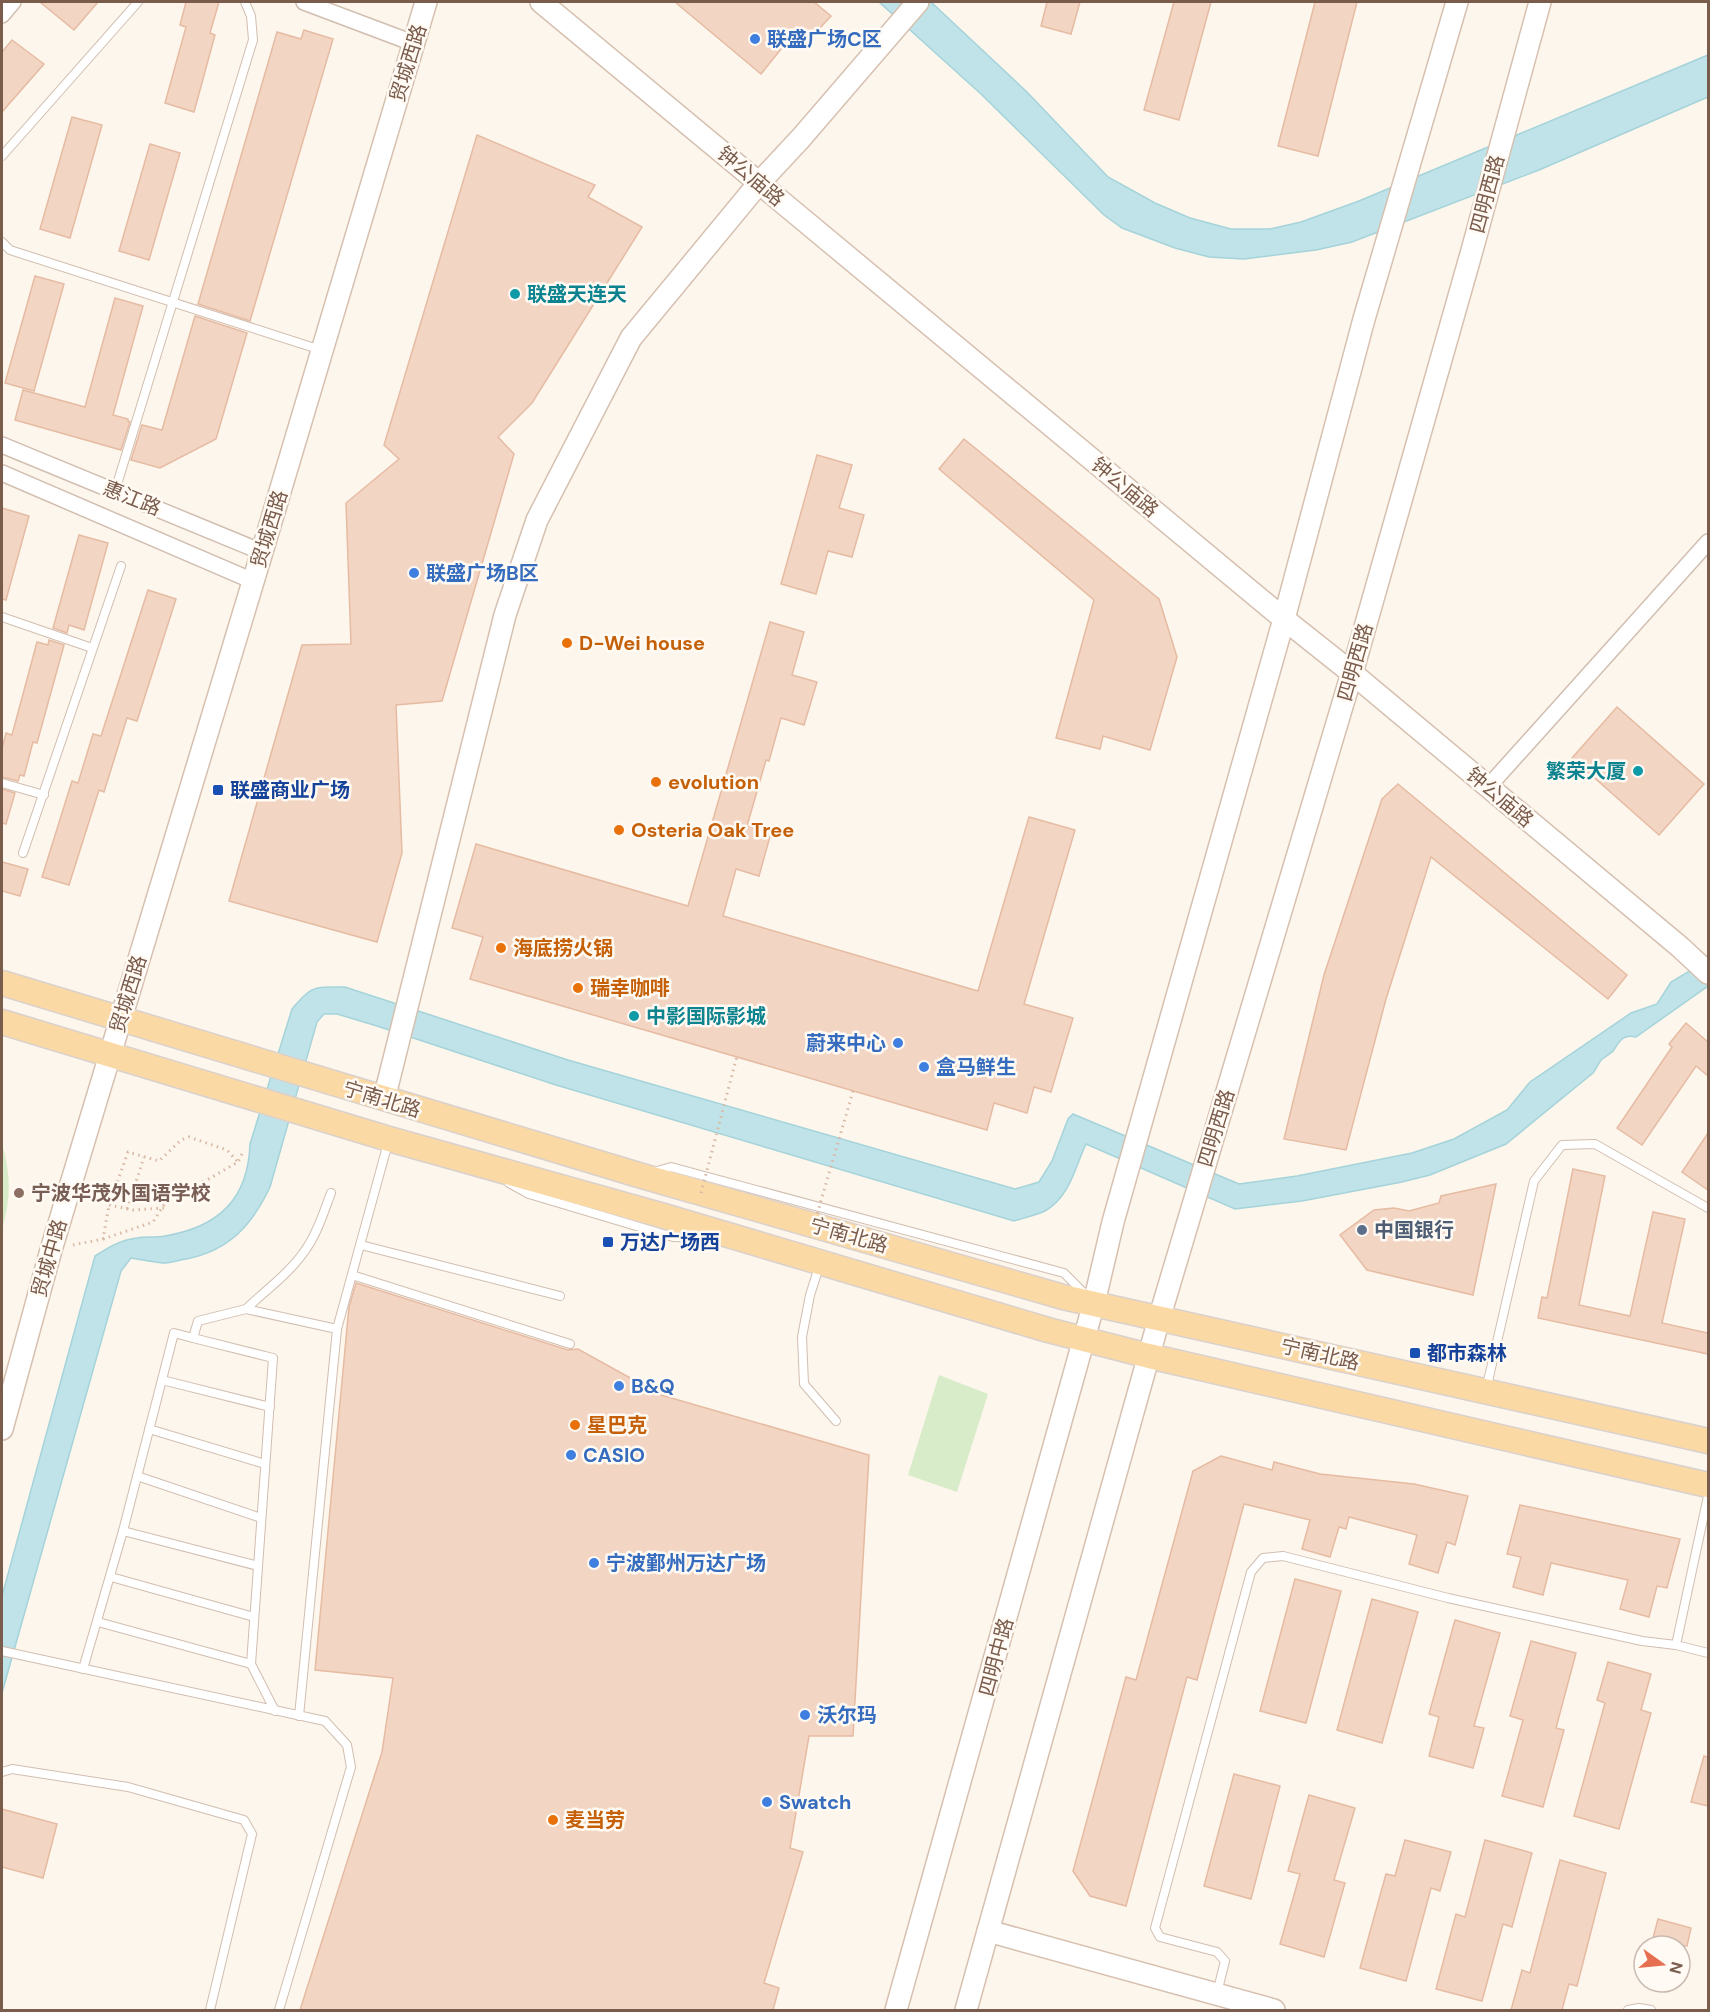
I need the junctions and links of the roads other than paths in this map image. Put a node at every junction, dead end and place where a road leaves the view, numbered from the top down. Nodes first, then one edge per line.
1 (13, 2) edge
2 (138, 2) edge
3 (245, 2) edge
4 (304, 2) edge
5 (426, 2) edge
6 (541, 2) edge
7 (918, 2) edge
8 (1457, 2) edge
9 (1540, 2) edge
10 (2, 15) edge
11 (413, 43) junction
12 (2, 156) edge
13 (759, 183) junction
14 (2, 242) edge
15 (174, 302) junction
16 (322, 351) junction
17 (2, 445) edge
18 (2, 473) edge
19 (115, 491) junction
20 (1708, 542) edge
21 (262, 552) junction
22 (121, 566) dead end
23 (253, 581) junction
24 (2, 617) edge
25 (1284, 619) junction
26 (92, 648) junction
27 (1352, 673) junction
28 (2, 783) edge
29 (1488, 787) junction
30 (44, 795) junction
31 (23, 853) dead end
32 (1708, 973) edge
33 (2, 983) edge
34 (121, 1018) junction
35 (2, 1022) edge
36 (110, 1055) junction
37 (384, 1099) junction
38 (389, 1139) junction
39 (642, 1176) junction
40 (331, 1193) dead end
41 (1708, 1208) edge
42 (361, 1245) junction
43 (821, 1262) junction
44 (352, 1275) junction
45 (561, 1296) dead end
46 (1094, 1303) junction
47 (246, 1309) junction
48 (1159, 1319) junction
49 (337, 1329) junction
50 (193, 1338) junction
51 (1084, 1339) junction
52 (570, 1344) dead end
53 (1149, 1356) junction
54 (162, 1380) junction
55 (1486, 1391) junction
56 (270, 1407) junction
57 (836, 1421) dead end
58 (2, 1429) edge
59 (149, 1429) junction
60 (1708, 1441) edge
61 (265, 1464) junction
62 (137, 1476) junction
63 (1708, 1485) edge
64 (1708, 1496) edge
65 (261, 1518) junction
66 (123, 1531) junction
67 (258, 1566) junction
68 (111, 1577) junction
69 (254, 1617) junction
70 (98, 1622) junction
71 (1676, 1645) junction
72 (2, 1652) edge
73 (1708, 1653) edge
74 (251, 1664) junction
75 (83, 1669) junction
76 (275, 1711) junction
77 (299, 1716) junction
78 (2, 1772) edge
79 (988, 1931) junction
80 (1217, 1995) junction
81 (210, 2010) edge
82 (279, 2010) edge
83 (896, 2010) edge
84 (966, 2010) edge
85 (1274, 2010) edge
86 (1628, 2010) edge
87 (1651, 2010) edge

1 - 10 street
2 - 12 lane
3 - 15 lane
4 - 11 street
5 - 11 main road, 贸城西路
6 - 13 main road, 钟公庙路
7 - 13 main road
8 - 25 main road
9 - 27 main road, 四明西路
11 - 16 main road, 贸城西路
13 - 25 main road, 钟公庙路
13 - 37 main road
14 - 15 lane
15 - 16 lane
15 - 19 lane
16 - 21 main road, 贸城西路
17 - 19 street, 惠江路
18 - 23 street, 惠江路
19 - 21 street, 惠江路
20 - 29 street
21 - 23 main road, 贸城西路
22 - 26 lane
23 - 34 main road, 贸城西路
24 - 26 lane
25 - 27 main road, 钟公庙路
25 - 46 main road
26 - 30 lane
27 - 29 main road, 钟公庙路
27 - 48 main road, 四明西路
28 - 30 lane
29 - 32 main road, 钟公庙路
30 - 31 lane
33 - 34 main road, 宁南北路
34 - 36 main road, 贸城西路
34 - 37 main road, 宁南北路
35 - 36 main road, 宁南北路
36 - 38 main road, 宁南北路
36 - 58 main road, 贸城中路
37 - 39 main road, 宁南北路
38 - 42 lane
38 - 43 main road, 宁南北路
39 - 46 main road, 宁南北路
39 - 46 lane
40 - 47 lane
41 - 55 lane
42 - 44 lane
42 - 45 lane
43 - 51 main road, 宁南北路
43 - 57 lane
44 - 49 lane
44 - 52 lane
46 - 48 main road, 宁南北路
46 - 51 main road, 四明中路
47 - 49 lane
47 - 50 lane
48 - 53 main road
48 - 55 main road, 宁南北路
49 - 77 lane
50 - 54 lane
50 - 56 lane
51 - 53 main road, 宁南北路
51 - 83 main road, 四明中路
53 - 63 main road, 宁南北路
53 - 79 main road
54 - 56 lane
54 - 59 lane
55 - 60 main road, 宁南北路
56 - 61 lane
59 - 61 lane
59 - 62 lane
61 - 65 lane
62 - 65 lane
62 - 66 lane
64 - 71 lane
65 - 67 lane
66 - 67 lane
66 - 68 lane
67 - 69 lane
68 - 69 lane
68 - 70 lane
69 - 74 lane
70 - 74 lane
70 - 75 lane
71 - 73 lane
71 - 80 lane
72 - 75 lane
74 - 76 lane
75 - 76 lane
76 - 77 lane
77 - 82 lane
78 - 81 lane
79 - 80 main road
79 - 84 main road
80 - 85 main road
86 - 87 lane

